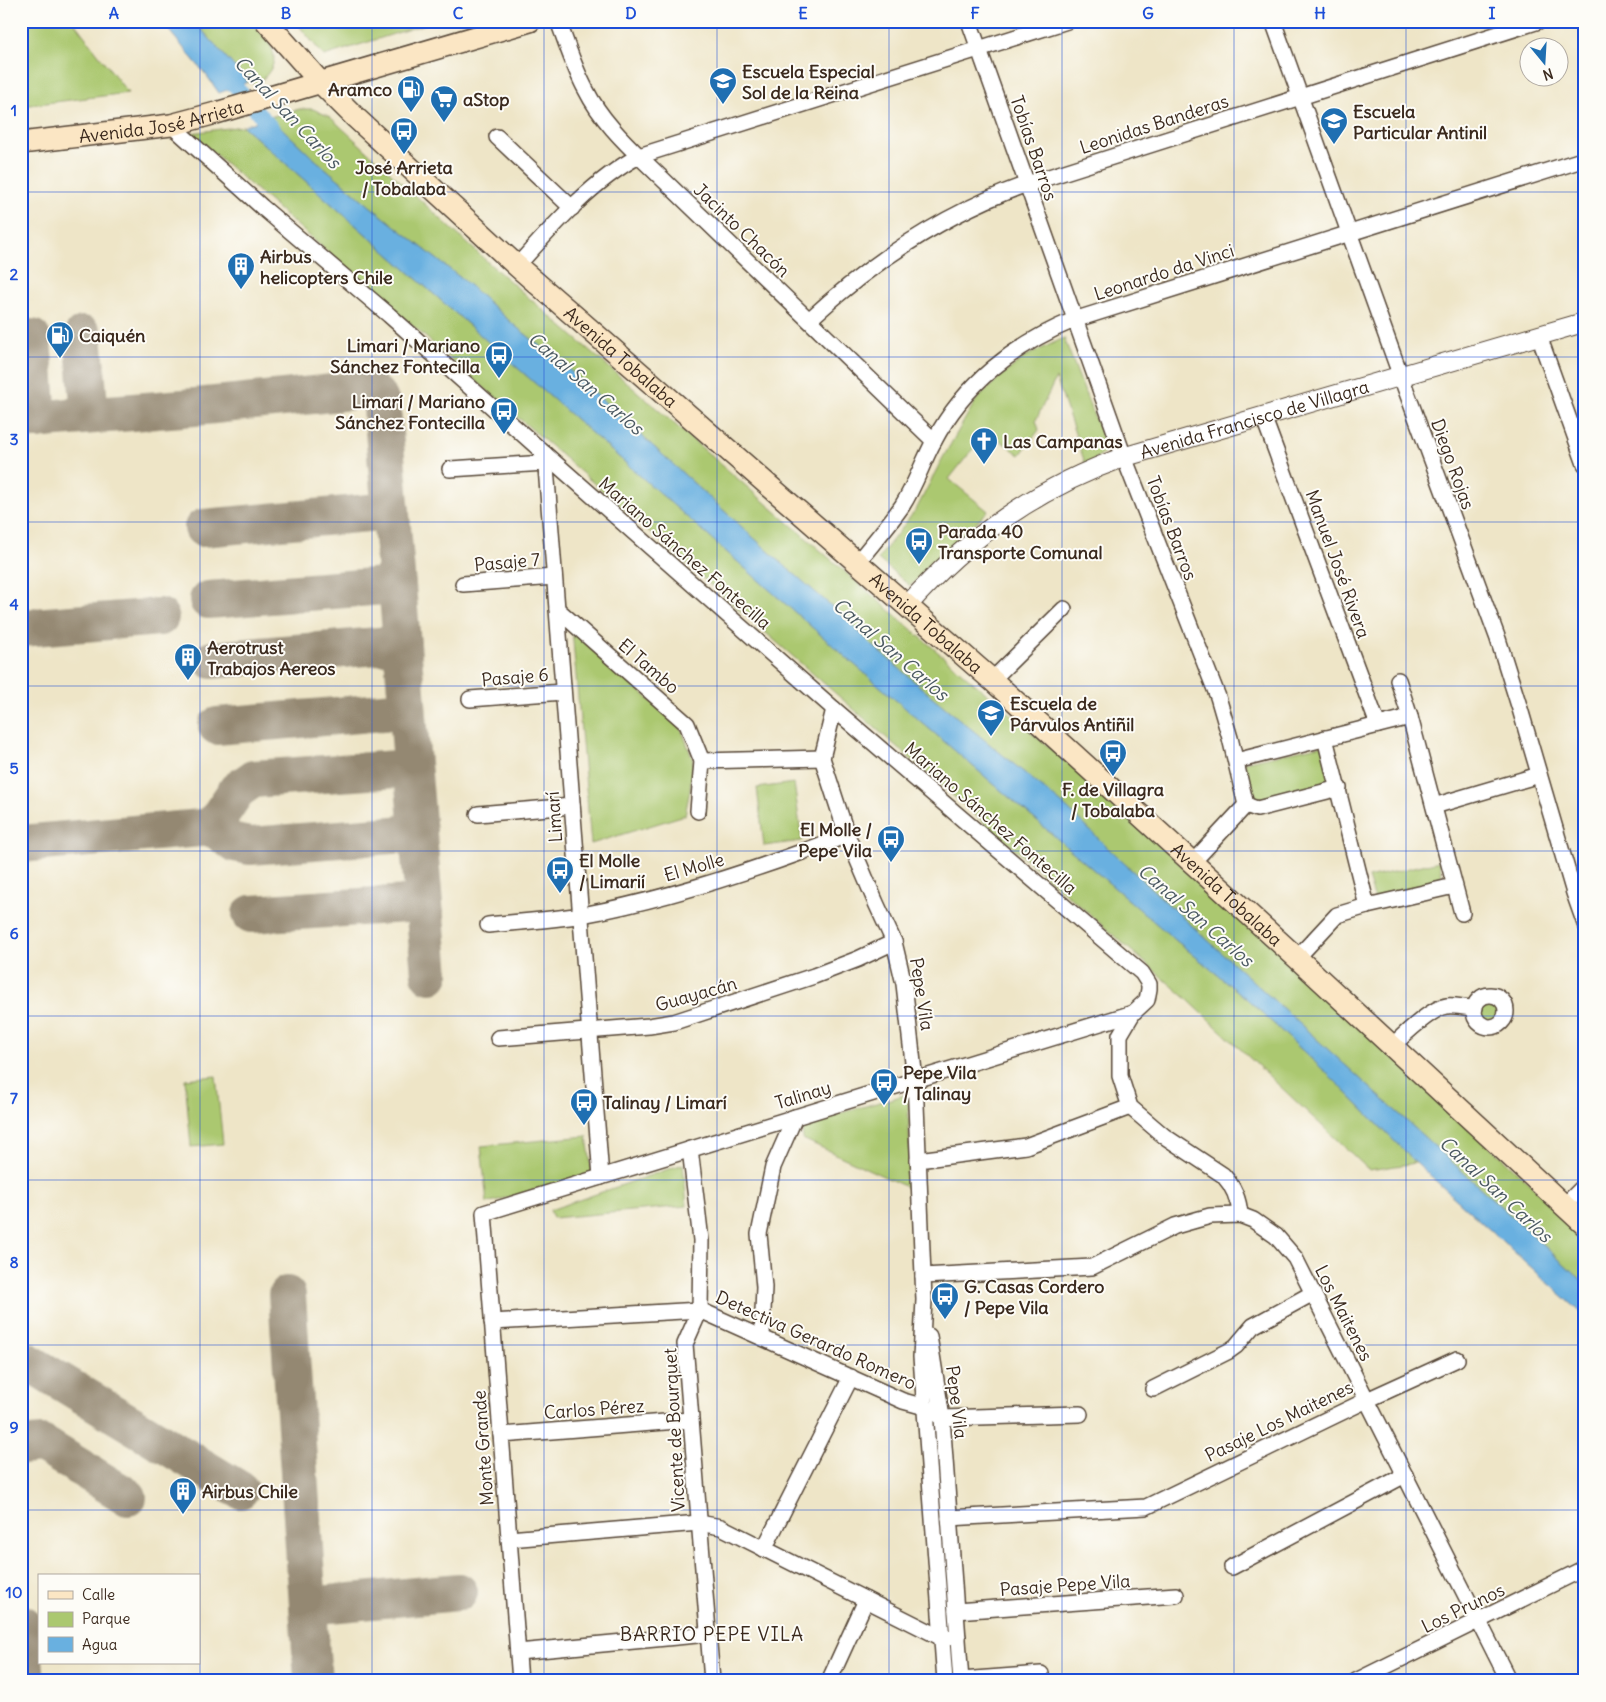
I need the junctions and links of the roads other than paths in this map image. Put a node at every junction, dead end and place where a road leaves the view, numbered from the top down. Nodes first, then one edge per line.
1 (266, 21) edge
2 (530, 21) edge
3 (558, 21) edge
4 (969, 21) edge
5 (1067, 21) edge
6 (1273, 21) edge
7 (1539, 21) edge
8 (1581, 21) edge
9 (1585, 32) edge
10 (979, 49) junction
11 (321, 82) junction
12 (1300, 97) junction
13 (171, 125) junction
14 (497, 137) dead end
15 (21, 143) edge
16 (639, 156) junction
17 (1585, 159) edge
18 (1027, 184) junction
19 (572, 208) junction
20 (1349, 232) junction
21 (517, 266) junction
22 (809, 320) junction
23 (1074, 320) junction
24 (1585, 322) edge
25 (1539, 336) junction
26 (1401, 376) junction
27 (1264, 416) junction
28 (934, 441) junction
29 (1124, 457) junction
30 (545, 458) junction
31 (1585, 464) edge
32 (450, 469) dead end
33 (857, 563) junction
34 (554, 577) junction
35 (463, 584) dead end
36 (907, 606) junction
37 (557, 609) junction
38 (1064, 609) dead end
39 (992, 680) junction
40 (1398, 680) dead end
41 (563, 692) junction
42 (470, 699) dead end
43 (834, 709) junction
44 (1410, 716) junction
45 (1378, 725) junction
46 (1325, 738) junction
47 (822, 758) junction
48 (702, 761) junction
49 (1236, 761) junction
50 (1538, 774) junction
51 (1339, 788) junction
52 (1246, 805) junction
53 (572, 806) junction
54 (1434, 806) junction
55 (698, 811) dead end
56 (478, 814) dead end
57 (847, 835) junction
58 (1192, 863) junction
59 (1454, 886) junction
60 (1368, 906) junction
61 (1462, 913) dead end
62 (581, 915) junction
63 (1585, 924) edge
64 (488, 925) dead end
65 (894, 942) junction
66 (1297, 958) junction
67 (1475, 1008) dead end
68 (1133, 1013) junction
69 (590, 1031) junction
70 (498, 1038) dead end
71 (1392, 1046) junction
72 (915, 1080) junction
73 (1130, 1107) junction
74 (795, 1117) junction
75 (690, 1149) junction
76 (918, 1160) junction
77 (601, 1177) junction
78 (1585, 1185) edge
79 (1564, 1206) junction
80 (484, 1213) joint
81 (1240, 1215) junction
82 (1585, 1225) edge
83 (923, 1276) junction
84 (1313, 1293) junction
85 (924, 1300) junction
86 (700, 1310) junction
87 (492, 1322) junction
88 (762, 1336) junction
89 (1457, 1359) dead end
90 (851, 1377) junction
91 (1153, 1389) dead end
92 (1367, 1400) junction
93 (925, 1407) junction
94 (1080, 1414) dead end
95 (942, 1418) junction
96 (690, 1420) junction
97 (501, 1435) junction
98 (1405, 1476) junction
99 (949, 1518) junction
100 (699, 1523) junction
101 (509, 1538) junction
102 (950, 1538) junction
103 (934, 1539) junction
104 (764, 1549) junction
105 (1232, 1567) dead end
106 (1585, 1568) edge
107 (1176, 1595) dead end
108 (866, 1600) junction
109 (956, 1611) junction
110 (1479, 1621) junction
111 (708, 1634) junction
112 (958, 1637) junction
113 (942, 1638) junction
114 (518, 1652) junction
115 (1041, 1674) dead end
116 (961, 1680) edge
117 (520, 1681) edge
118 (712, 1681) edge
119 (829, 1681) edge
120 (945, 1681) edge
121 (1356, 1681) edge
122 (1509, 1681) edge

1 - 11 main road, Avenida Tobalaba
2 - 11 main road, Avenida José Arrieta
3 - 16 street, Jacinto Chacón
4 - 10 street, Tobías Barros
5 - 10 street
6 - 12 street, Diego Rojas
7 - 12 street, Leonidas Banderas
8 - 9 street
10 - 16 street
10 - 18 street, Tobías Barros
11 - 13 main road, Avenida José Arrieta
11 - 21 main road, Avenida Tobalaba
12 - 18 street, Leonidas Banderas
12 - 20 street, Diego Rojas
13 - 15 main road, Avenida José Arrieta
13 - 30 street, Mariano Sánchez Fontecilla
14 - 19 street
16 - 19 street
16 - 22 street, Jacinto Chacón
17 - 20 street, Leonardo da Vinci
18 - 22 street, Leonidas Banderas
18 - 23 street, Tobías Barros
19 - 21 street
20 - 23 street, Leonardo da Vinci
20 - 26 street, Diego Rojas
21 - 33 main road, Avenida Tobalaba
22 - 28 street, Jacinto Chacón
23 - 28 street, Leonardo da Vinci
23 - 29 street, Tobías Barros
24 - 25 street, Avenida Francisco de Villagra
25 - 26 street, Avenida Francisco de Villagra
25 - 31 street
26 - 27 street, Avenida Francisco de Villagra
26 - 50 street, Diego Rojas
27 - 29 street, Avenida Francisco de Villagra
27 - 45 street, Manuel José Rivera
28 - 33 street, Leonardo da Vinci
29 - 36 street, Avenida Francisco de Villagra
29 - 49 street, Tobías Barros
30 - 32 street
30 - 34 street, Limarí
30 - 43 street, Mariano Sánchez Fontecilla
33 - 36 main road, Avenida Tobalaba
34 - 35 street, Pasaje 7
34 - 37 street, Limarí
36 - 39 main road, Avenida Tobalaba
37 - 41 street, Limarí
37 - 48 street, El Tambo
38 - 39 street
39 - 58 main road, Avenida Tobalaba
40 - 44 street
41 - 42 street, Pasaje 6
41 - 53 street, Limarí
43 - 47 street
43 - 68 street, Mariano Sánchez Fontecilla
44 - 45 street
44 - 54 street
45 - 46 street
46 - 49 street
46 - 51 street
47 - 48 street
47 - 57 street, Pepe Vila
48 - 55 street, El Tambo
49 - 52 street, Tobías Barros
50 - 54 street
50 - 63 street, Diego Rojas
51 - 52 street
51 - 60 street
52 - 58 street
53 - 56 street
53 - 62 street, Limarí
54 - 59 street
57 - 62 street, El Molle
57 - 65 street, Pepe Vila
58 - 66 main road, Avenida Tobalaba
59 - 60 street
59 - 61 street
60 - 66 street
62 - 64 street, El Molle
62 - 69 street, Limarí
65 - 69 street, Guayacán
65 - 72 street, Pepe Vila
66 - 71 main road, Avenida Tobalaba
67 - 71 street
68 - 72 street, Talinay
68 - 73 street
69 - 70 street, Guayacán
69 - 77 street, Limarí
71 - 79 main road, Avenida Tobalaba
72 - 74 street, Talinay
72 - 76 street, Pepe Vila
73 - 76 street
73 - 81 street
74 - 75 street, Talinay
74 - 88 street
75 - 77 street, Talinay
75 - 86 street, Vicente de Bourquet
76 - 83 street, Pepe Vila
77 - 80 street, Talinay
78 - 79 street
79 - 82 main road, Avenida Tobalaba
80 - 87 street, Monte Grande
81 - 83 street
81 - 84 street, Los Maitenes
83 - 85 street, Pepe Vila
84 - 91 street
84 - 92 street, Los Maitenes
85 - 93 street, Pepe Vila
85 - 95 street, Pepe Vila
86 - 87 street, Detectiva Gerardo Romero
86 - 88 street, Detectiva Gerardo Romero
86 - 96 street, Vicente de Bourquet
87 - 97 street, Monte Grande
88 - 90 street, Detectiva Gerardo Romero
89 - 92 street, Pasaje Los Maitenes
90 - 93 street, Detectiva Gerardo Romero
90 - 104 street
92 - 98 street, Los Maitenes
92 - 99 street, Pasaje Los Maitenes
93 - 95 street, Detectiva Gerardo Romero
93 - 103 street, Pepe Vila
94 - 95 street
95 - 99 street, Pepe Vila
96 - 97 street, Carlos Pérez
96 - 100 street, Vicente de Bourquet
97 - 101 street, Monte Grande
98 - 105 street
98 - 110 street, Los Maitenes
99 - 102 street, Pepe Vila
100 - 101 street
100 - 104 street
100 - 111 street, Vicente de Bourquet
101 - 114 street, Monte Grande
102 - 103 street
102 - 109 street, Pepe Vila
103 - 113 street, Pepe Vila
104 - 108 street
106 - 110 street, Los Prunos
107 - 109 street, Pasaje Pepe Vila
108 - 113 street
108 - 119 street
109 - 112 street, Pepe Vila
110 - 121 street, Los Prunos
110 - 122 street, Los Maitenes
111 - 114 street
111 - 118 street, Vicente de Bourquet
112 - 113 street
112 - 116 street, Pepe Vila
113 - 120 street, Pepe Vila
114 - 117 street, Monte Grande
115 - 116 street

